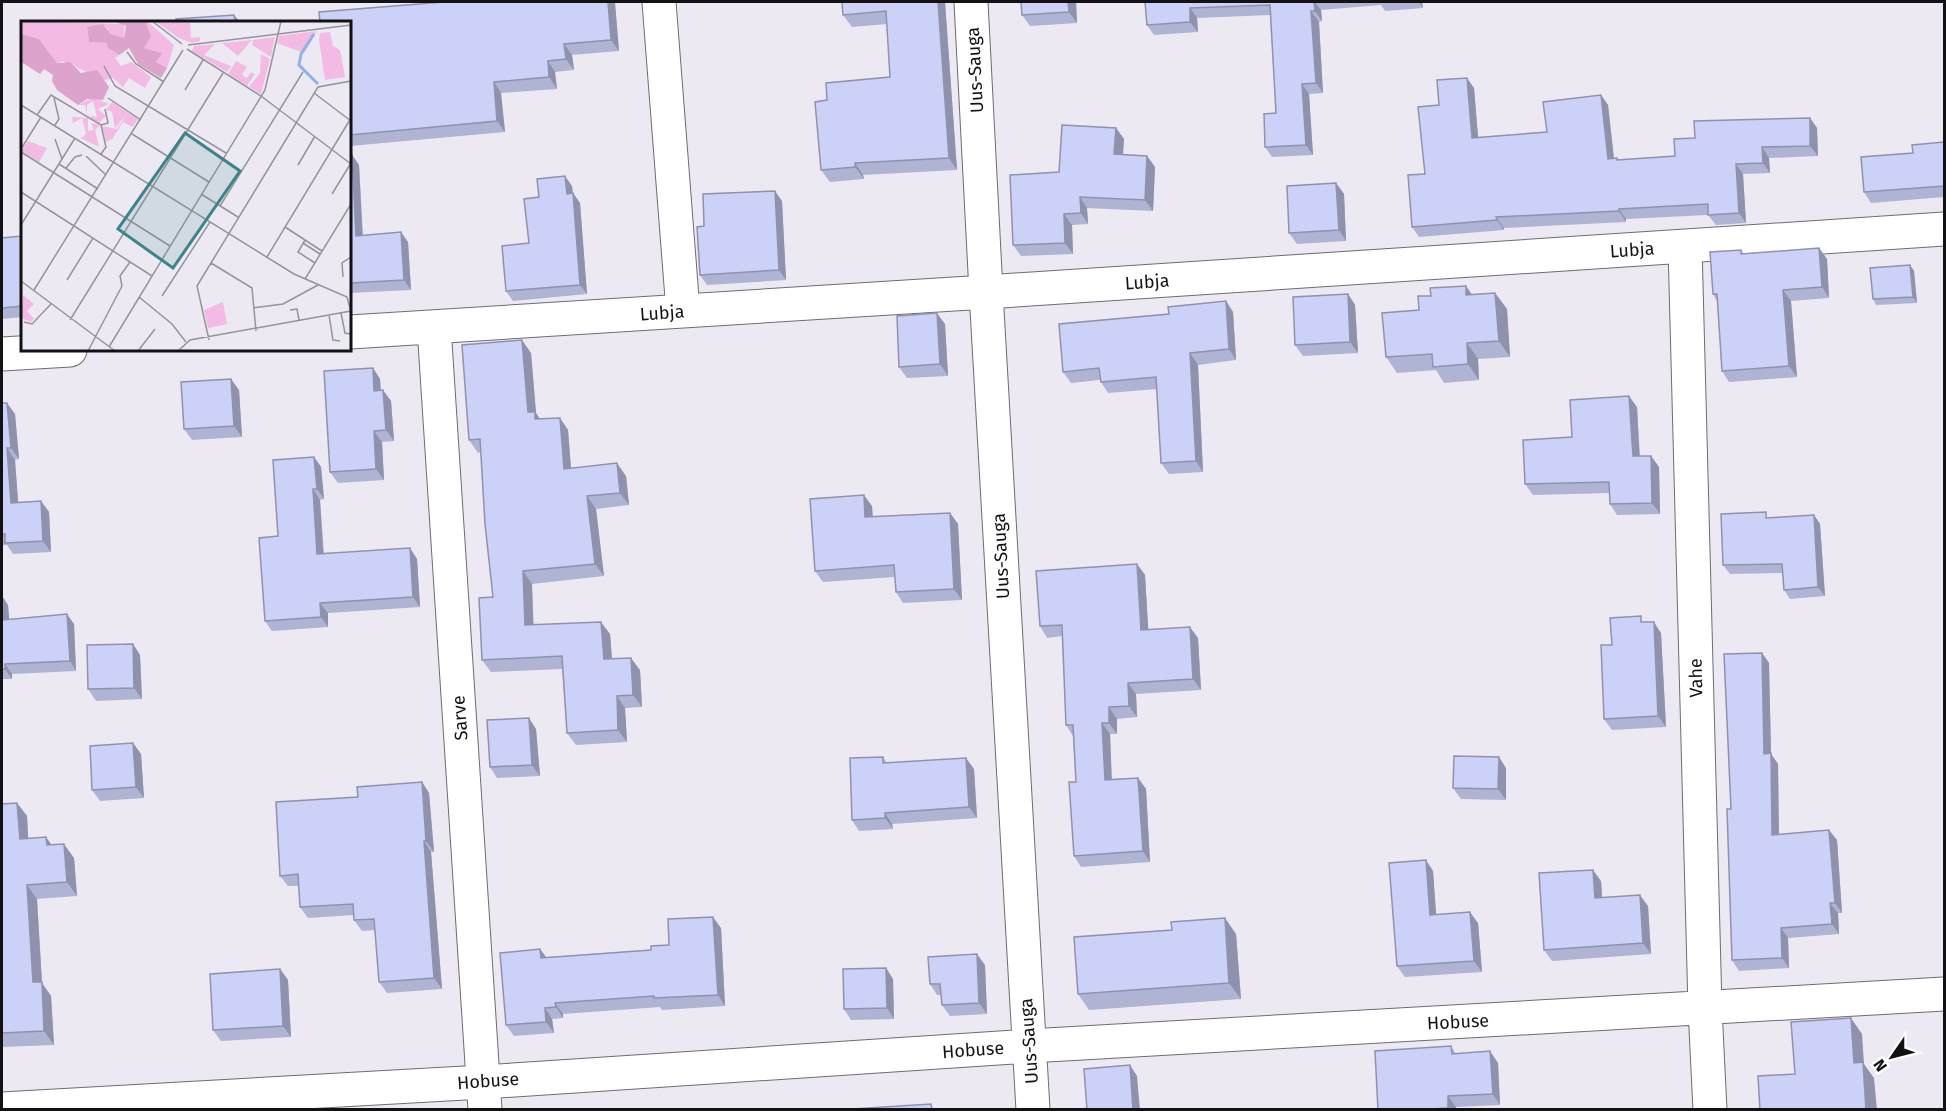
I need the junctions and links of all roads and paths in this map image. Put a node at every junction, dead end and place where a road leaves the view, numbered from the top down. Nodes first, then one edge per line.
1 (659, 2) edge
2 (971, 2) edge
3 (1944, 229) edge
4 (1685, 246) junction
5 (986, 292) junction
6 (683, 311) junction
7 (434, 327) junction
8 (351, 332) edge
9 (53, 351) edge
10 (2, 354) edge
11 (1944, 994) edge
12 (1705, 1008) junction
13 (1029, 1046) junction
14 (484, 1096) edge
15 (2, 1108) edge
16 (1033, 1110) edge
17 (1710, 1110) edge

1 - 6 street
2 - 5 street, Uus-Sauga
3 - 4 street, Lubja
4 - 5 street, Lubja
4 - 12 street, Vahe
5 - 6 street, Lubja
5 - 13 street, Uus-Sauga
6 - 7 street, Lubja
7 - 8 street, Lubja
7 - 14 street, Sarve
9 - 10 street
11 - 12 street, Hobuse
12 - 13 street, Hobuse
12 - 17 street, Vahe
13 - 14 street, Hobuse
13 - 16 street, Uus-Sauga
14 - 15 street, Hobuse

